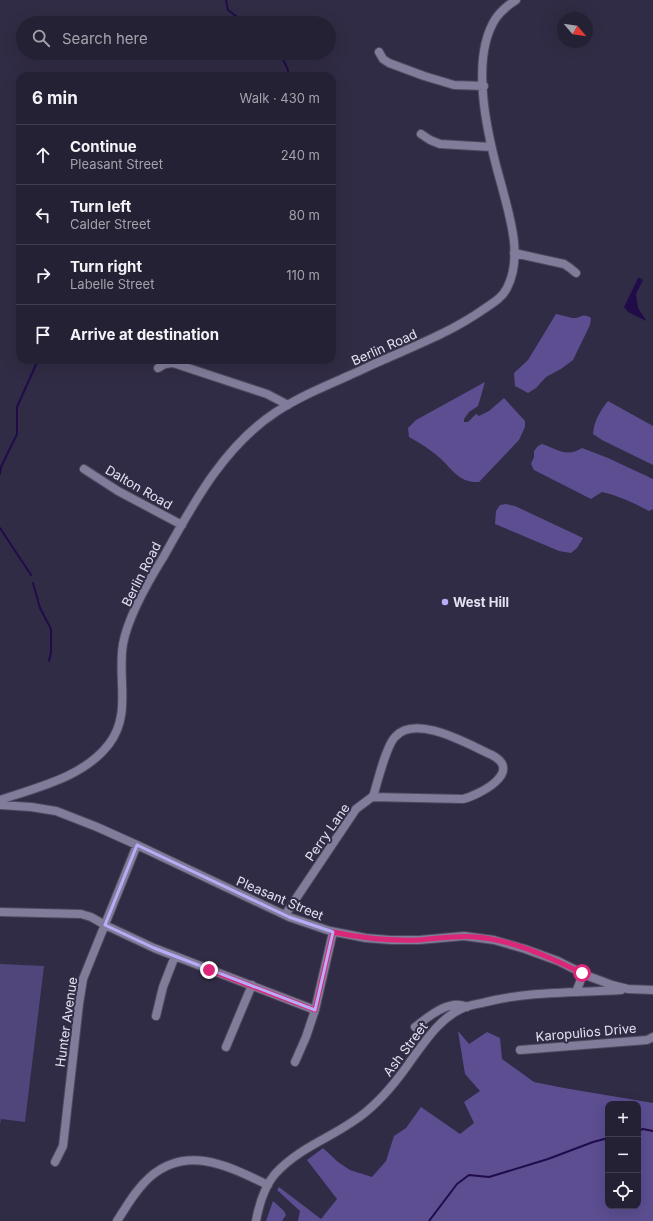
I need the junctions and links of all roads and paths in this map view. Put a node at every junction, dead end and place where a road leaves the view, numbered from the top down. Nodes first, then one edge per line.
1 (516, 0) edge
2 (379, 52) dead end
3 (484, 86) junction
4 (421, 134) dead end
5 (491, 147) junction
6 (514, 253) junction
7 (576, 273) dead end
8 (165, 364) edge
9 (176, 364) edge
10 (158, 368) dead end
11 (288, 405) junction
12 (84, 469) dead end
13 (182, 525) junction
14 (373, 797) junction
15 (0, 800) edge
16 (0, 805) edge
17 (137, 845) junction
18 (0, 912) edge
19 (285, 915) junction
20 (105, 925) junction
21 (333, 932) junction
22 (175, 956) junction
23 (582, 973) junction
24 (252, 985) junction
25 (628, 989) junction
26 (653, 990) edge
27 (576, 992) junction
28 (467, 1007) junction
29 (315, 1010) junction
30 (156, 1016) dead end
31 (415, 1027) dead end
32 (653, 1037) edge
33 (226, 1047) dead end
34 (520, 1050) dead end
35 (295, 1062) dead end
36 (55, 1162) dead end
37 (268, 1185) junction
38 (117, 1221) edge
39 (256, 1221) edge

1 - 3 street, Berlin Road
2 - 3 street
3 - 5 street, Berlin Road
4 - 5 street
5 - 6 street, Berlin Road
6 - 7 street
6 - 11 street, Berlin Road
8 - 10 street
9 - 11 street
11 - 13 street, Berlin Road
12 - 13 street, Dalton Road
13 - 15 street, Berlin Road
14 - 14 street
14 - 19 street, Perry Lane
16 - 17 street, Pleasant Street
17 - 19 street, Pleasant Street
17 - 20 street, Hunter Avenue
18 - 20 street
19 - 21 street, Pleasant Street
20 - 22 street
20 - 36 street, Hunter Avenue
21 - 23 street, Pleasant Street
21 - 29 street
22 - 24 street
22 - 30 street
23 - 25 street, Pleasant Street
23 - 27 street
24 - 29 street
24 - 33 street
25 - 26 street, Pleasant Street
25 - 27 street, Ash Street
27 - 28 street, Ash Street
28 - 31 street
28 - 37 street, Ash Street
29 - 35 street
32 - 34 street, Karopulios Drive
37 - 38 street
37 - 39 street, Ash Street

